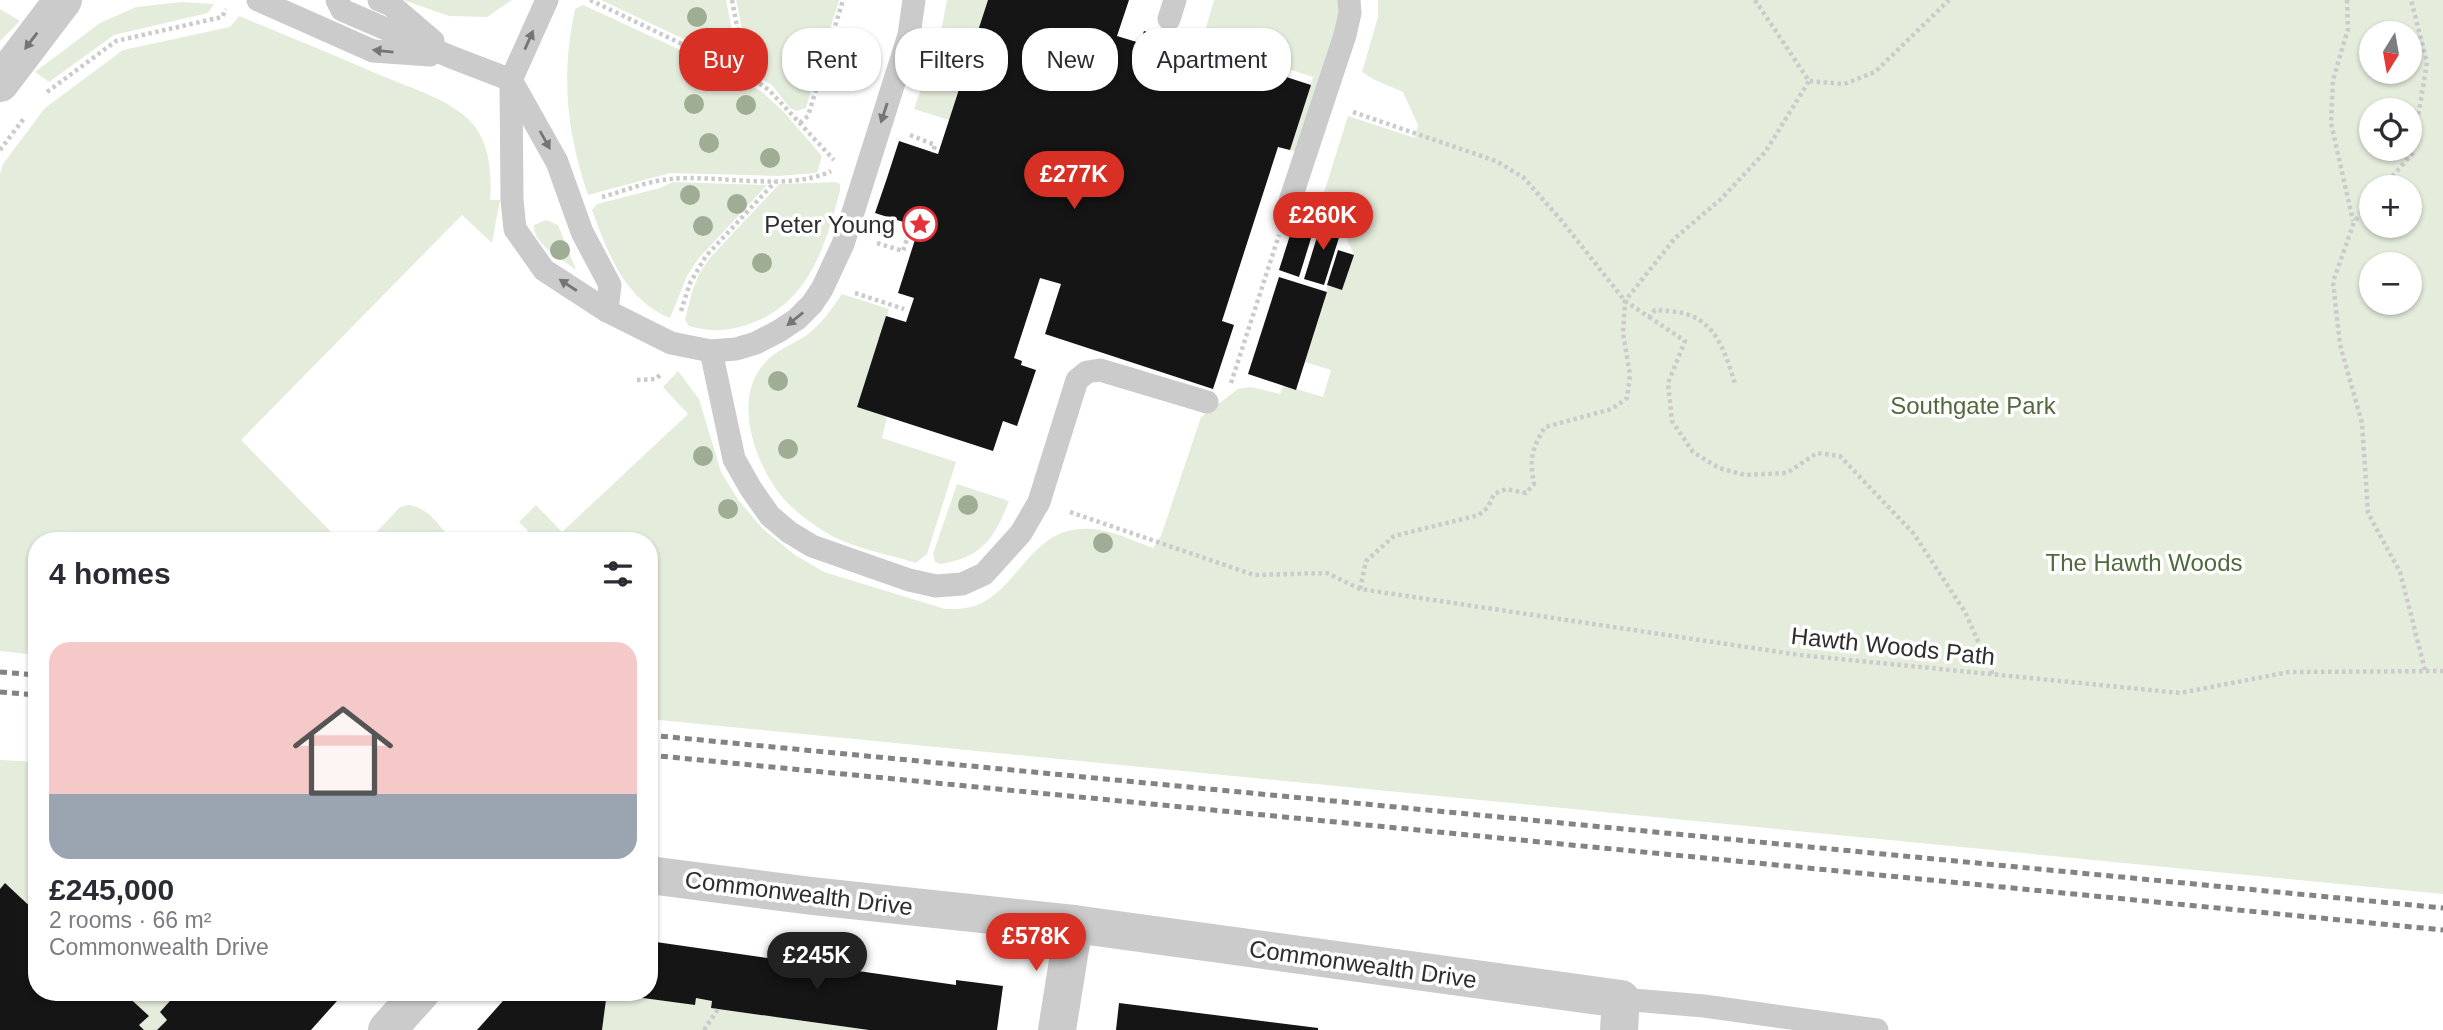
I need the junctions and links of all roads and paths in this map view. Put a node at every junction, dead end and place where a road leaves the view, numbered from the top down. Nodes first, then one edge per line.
1 (63, 0) edge
2 (230, 0) edge
3 (258, 0) edge
4 (379, 0) edge
5 (547, 0) edge
6 (590, 0) edge
7 (732, 0) edge
8 (843, 0) edge
9 (914, 0) edge
10 (1349, 0) edge
11 (1755, 0) edge
12 (1949, 0) edge
13 (2347, 0) edge
14 (2411, 0) edge
15 (340, 5) edge
16 (303, 20) junction
17 (738, 28) edge
18 (679, 43) edge
19 (451, 57) junction
20 (511, 80) junction
21 (1810, 81) junction
22 (0, 83) edge
23 (768, 89) edge
24 (40, 97) dead end
25 (1323, 102) junction
26 (32, 108) dead end
27 (800, 123) junction
28 (935, 145) dead end
29 (0, 150) edge
30 (933, 153) dead end
31 (2394, 175) edge
32 (776, 181) junction
33 (1289, 204) joint
34 (572, 206) junction
35 (2359, 216) edge
36 (2354, 222) junction
37 (912, 224) dead end
38 (870, 241) dead end
39 (852, 291) dead end
40 (1625, 301) junction
41 (904, 309) dead end
42 (607, 310) junction
43 (1649, 317) junction
44 (671, 344) junction
45 (711, 351) junction
46 (637, 380) dead end
47 (1735, 384) dead end
48 (1207, 402) joint
49 (1039, 502) junction
50 (1360, 589) junction
51 (2425, 670) junction
52 (2443, 671) edge
53 (1993, 675) junction
54 (658, 877) edge
55 (1074, 924) junction
56 (413, 1001) edge
57 (718, 1009) dead end
58 (1620, 1014) edge
59 (387, 1030) edge
60 (704, 1030) edge
61 (1057, 1030) edge
62 (1877, 1030) edge

1 -> 22 street
2 - 24 path
3 - 16 lane
4 - 19 lane
20 -> 5 lane
6 - 18 path
7 - 17 path
8 - 27 path
9 -> 45 lane
10 - 25 lane
11 - 21 path
12 - 21 path
13 - 36 path
14 - 31 path
15 - 16 lane
15 - 19 lane
19 -> 16 lane
19 - 20 lane
20 -> 34 lane
42 -> 20 lane
21 - 40 path
23 - 27 path
25 - 33 lane
25 - 40 path
26 - 29 path
27 - 32 path
28 - 30 path
32 - 34 path
32 - 44 path
33 - 48 path
34 - 42 lane
35 - 36 path
36 - 51 path
37 - 38 path
39 - 41 path
40 - 43 path
40 - 50 path
42 - 44 lane
43 - 47 path
43 - 53 path
44 - 45 lane
44 - 46 path
45 - 49 lane
48 - 49 lane
49 - 50 path, Hawth Woods Path
50 - 53 path, Hawth Woods Path
51 - 52 path, Hawth Woods Path
51 - 53 path, Hawth Woods Path
54 - 55 street, Commonwealth Drive
55 - 58 street, Commonwealth Drive
55 - 61 street
56 - 59 street
57 - 60 path
58 - 62 lane

